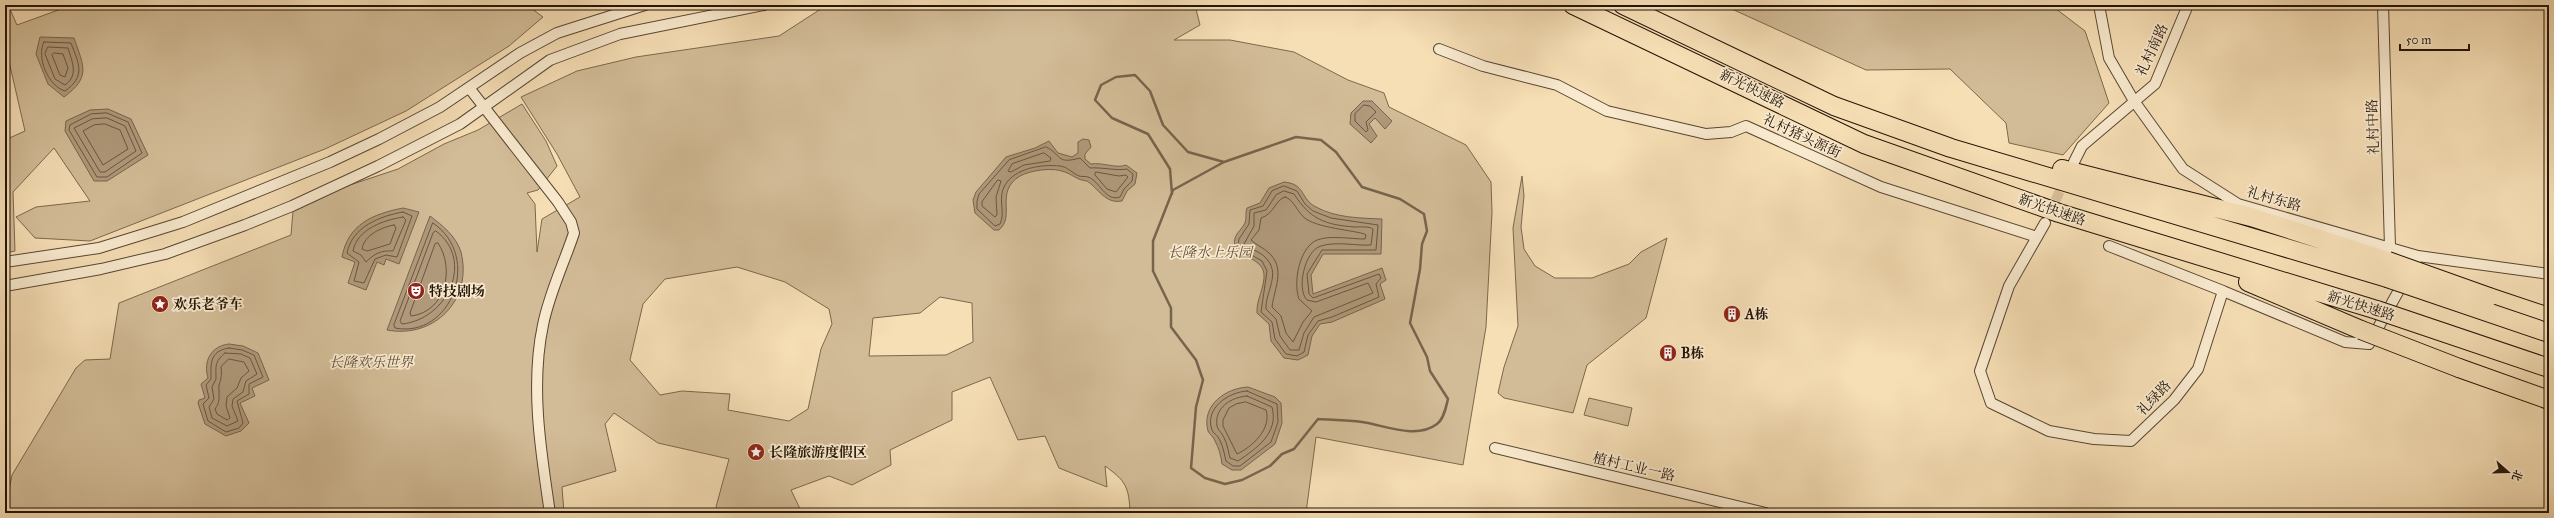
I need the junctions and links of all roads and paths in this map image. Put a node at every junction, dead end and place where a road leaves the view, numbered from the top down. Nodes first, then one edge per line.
1 (645, 5) edge
2 (764, 5) edge
3 (1573, 5) edge
4 (1623, 5) edge
5 (2100, 5) edge
6 (2188, 5) edge
7 (2383, 5) edge
8 (1439, 49) dead end
9 (470, 89) junction
10 (2134, 101) junction
11 (483, 108) junction
12 (2074, 162) dead end
13 (2045, 223) tunnel mouth
14 (2038, 238) junction
15 (2145, 241) junction
16 (2110, 246) dead end
17 (2418, 256) junction
18 (5, 262) edge
19 (2388, 262) junction
20 (2549, 274) edge
21 (5, 286) edge
22 (2223, 291) junction
23 (2543, 315) edge
24 (2549, 333) edge
25 (2549, 368) edge
26 (2549, 400) edge
27 (1495, 448) dead end
28 (550, 513) edge
29 (1766, 513) edge

1 - 9 street
2 - 11 street
3 - 15 highway, 新光快速路
4 - 19 highway, 新光快速路
5 - 10 street, 礼村东路
6 - 10 street, 礼村南路
7 - 19 street, 礼村中路
8 - 14 street, 礼村猪头源街
9 - 11 street
9 - 18 street
10 - 12 street
10 - 19 street, 礼村东路
11 - 21 street
11 - 28 street
13 - 14 street, 礼绿路
14 - 22 street, 礼绿路
15 - 25 highway, 新光快速路, bridge
15 - 26 highway, bridge
16 - 22 street
17 - 19 street, 礼村东路
17 - 20 street, 礼村东路
17 - 22 street
19 - 23 highway, bridge
19 - 24 highway, 新光快速路, bridge
27 - 29 street, 植村工业一路

